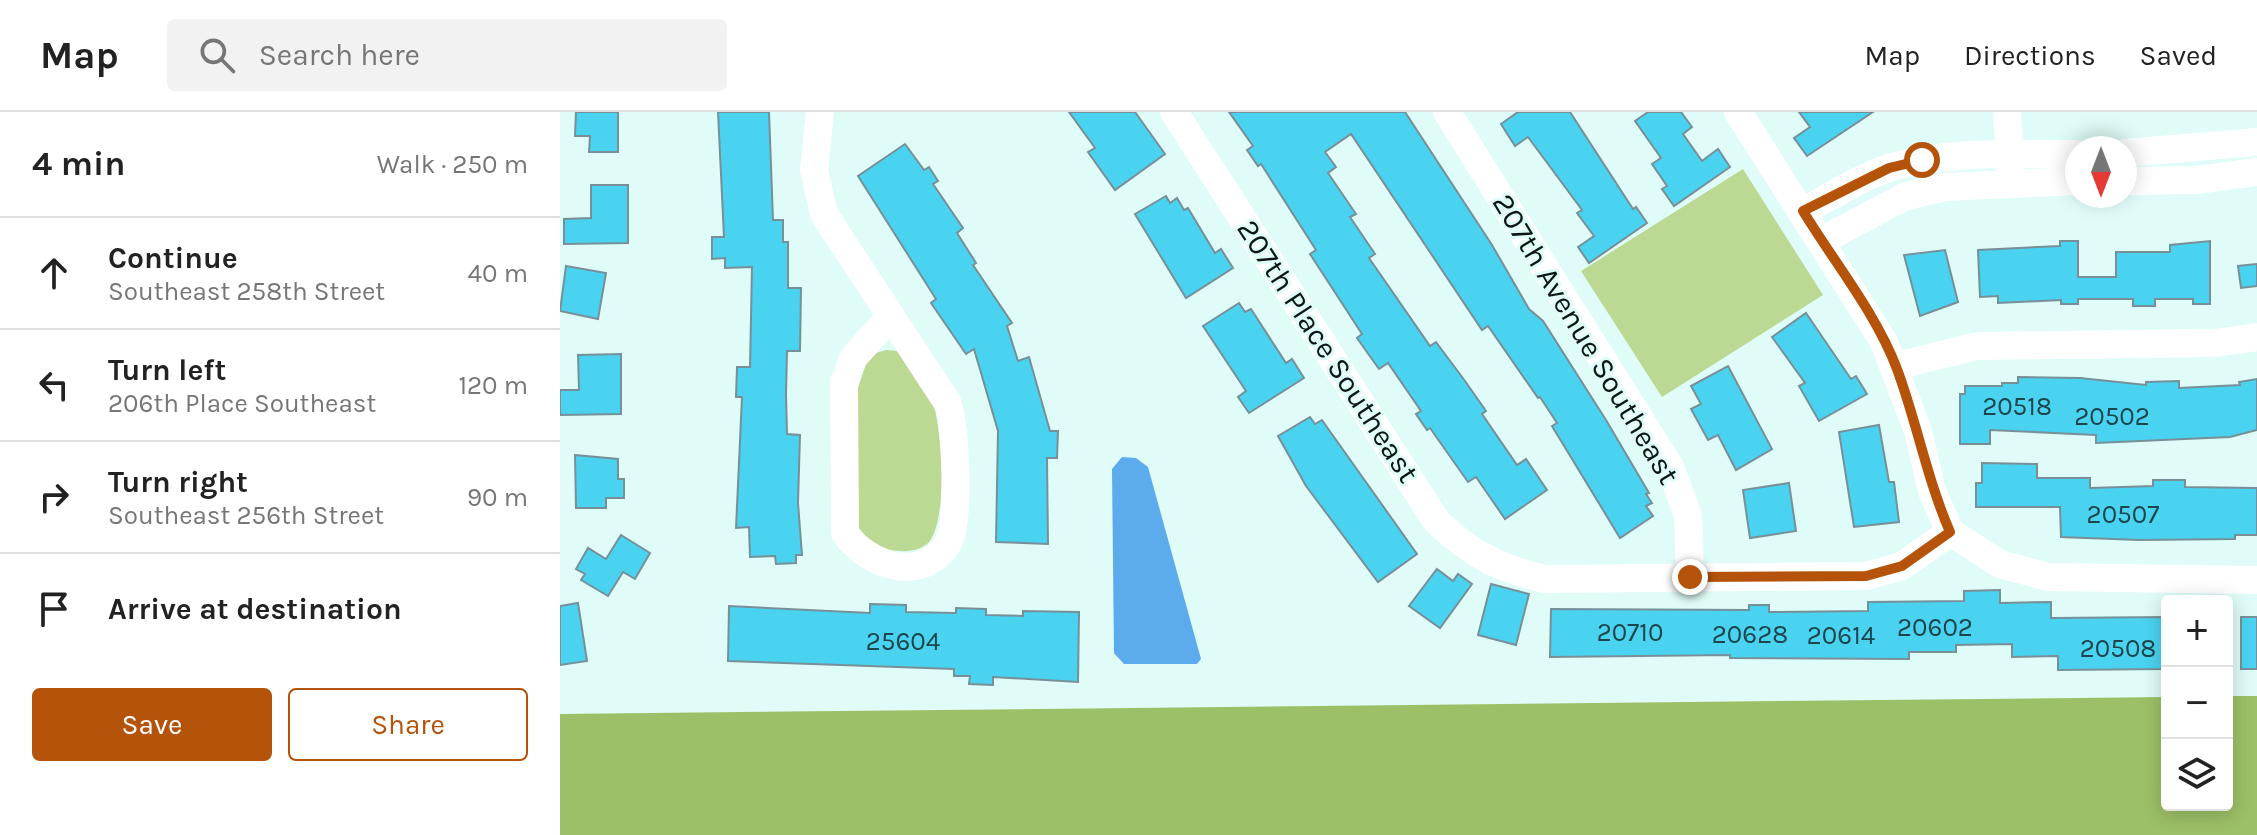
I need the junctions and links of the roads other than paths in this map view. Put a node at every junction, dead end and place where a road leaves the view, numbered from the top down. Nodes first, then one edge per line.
1 (820, 112) edge
2 (1174, 112) edge
3 (1447, 112) edge
4 (1738, 112) edge
5 (2007, 112) edge
6 (2257, 142) edge
7 (2137, 152) edge
8 (2065, 157) edge
9 (2011, 169) junction
10 (2257, 172) edge
11 (2065, 179) edge
12 (2137, 181) edge
13 (1803, 211) junction
14 (1821, 241) junction
15 (891, 316) junction
16 (2257, 337) edge
17 (1896, 366) junction
18 (1950, 532) junction
19 (1690, 577) junction
20 (2257, 580) edge

1 - 15 street
2 - 19 street, 207th Place Southeast
3 - 19 street, 207th Avenue Southeast
4 - 13 street
5 - 9 street
6 - 7 street
8 - 9 street
9 - 11 street
9 - 13 street
9 - 14 street
10 - 12 street
13 - 14 street
14 - 17 street
15 - 15 street
16 - 17 street
17 - 18 street
18 - 19 street, 207th Place Southeast
18 - 20 street

